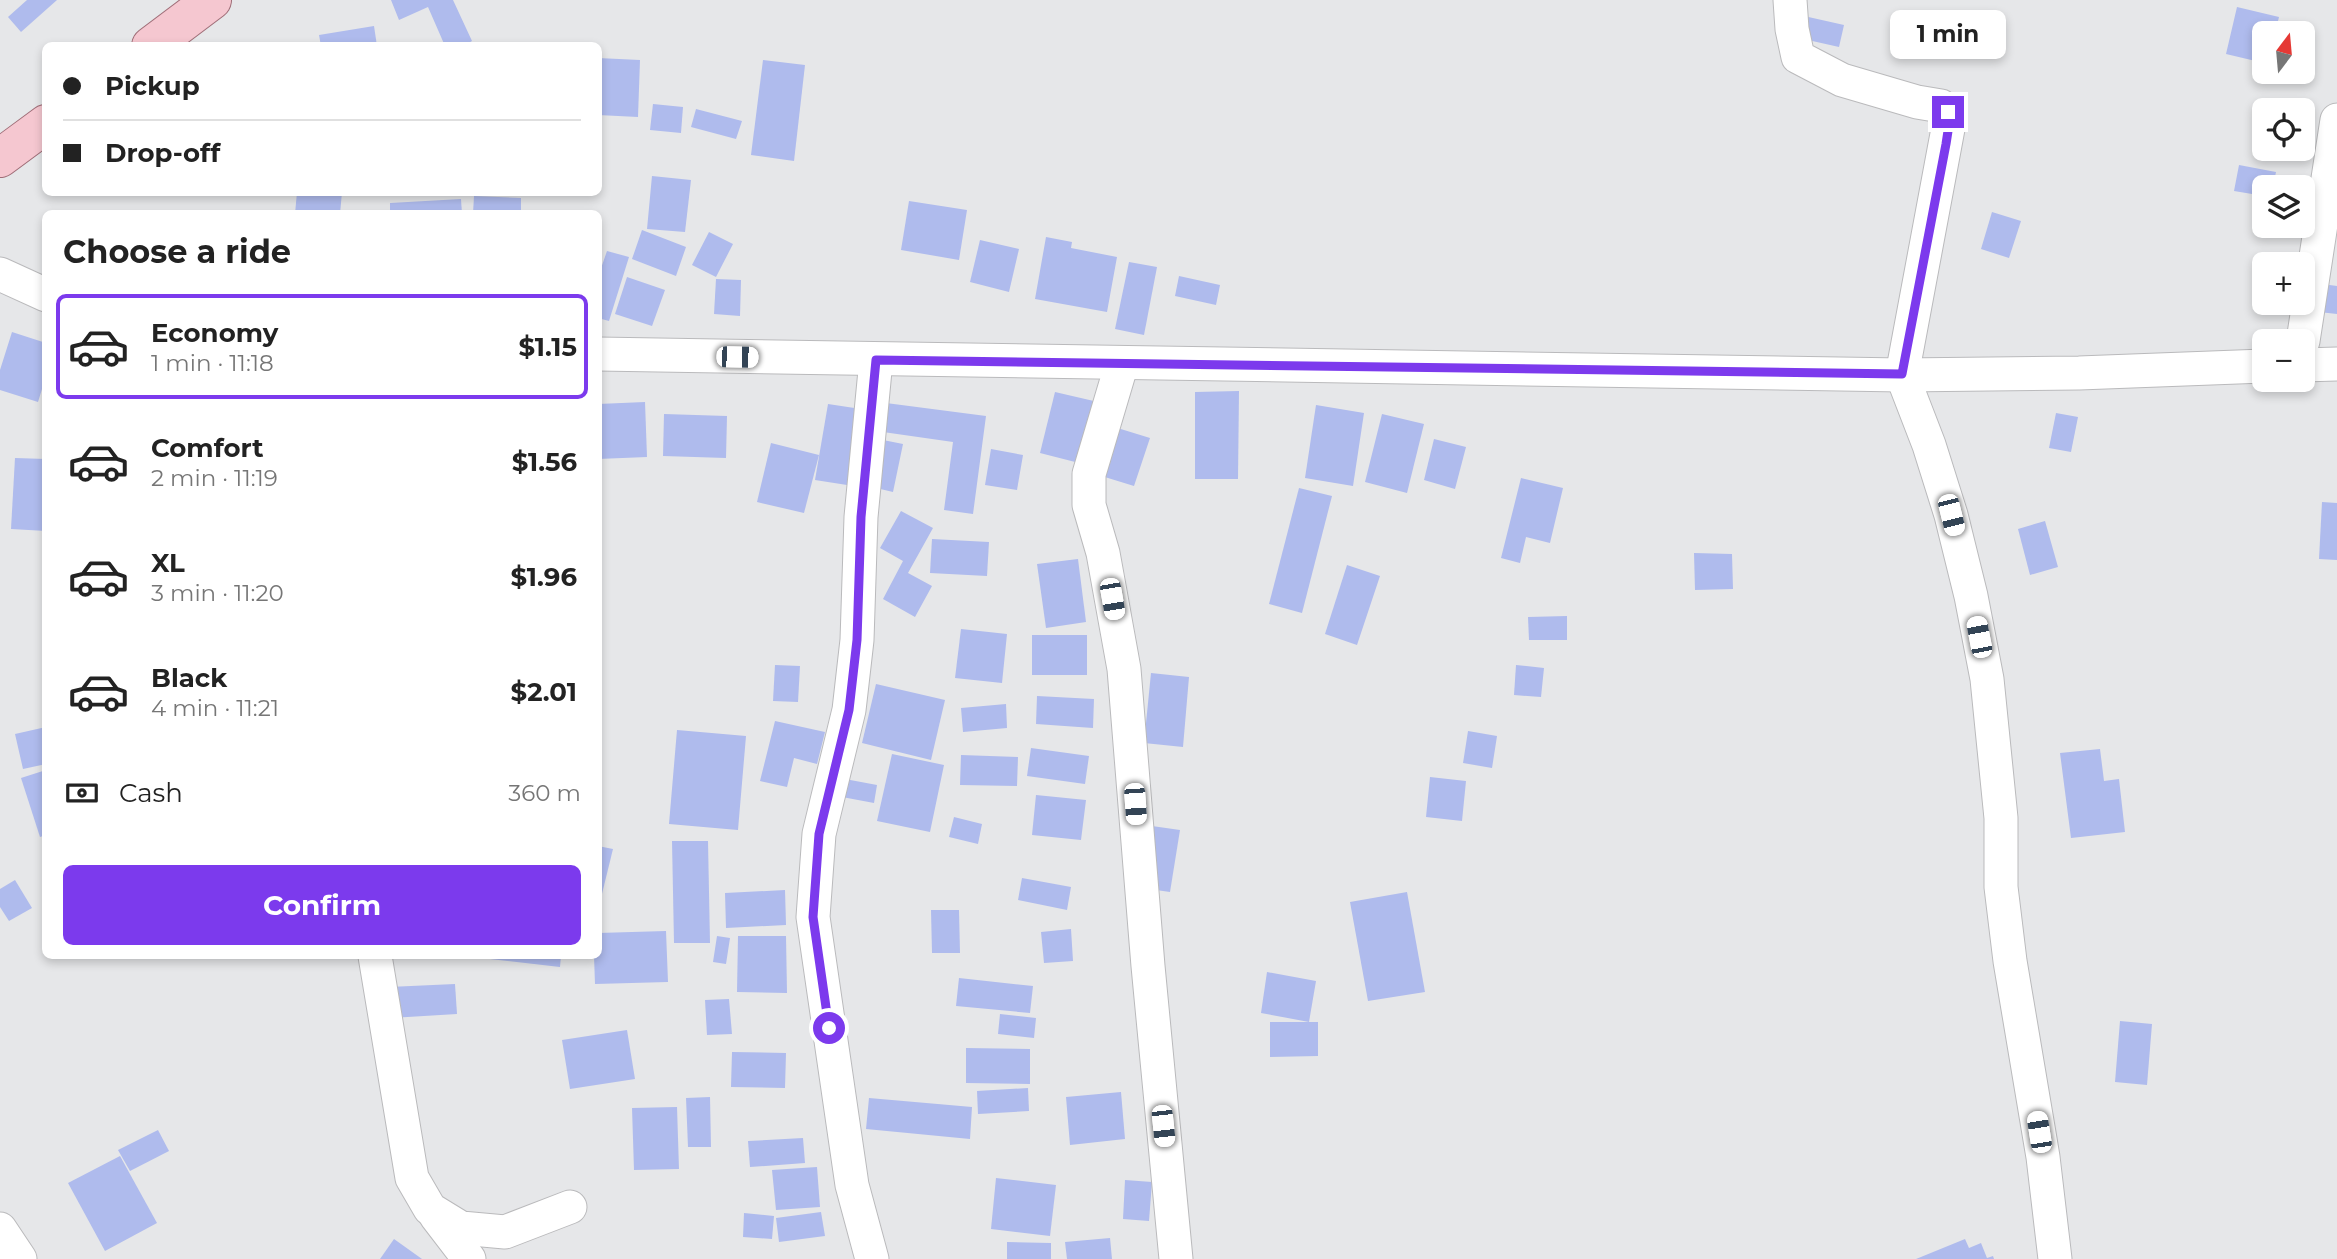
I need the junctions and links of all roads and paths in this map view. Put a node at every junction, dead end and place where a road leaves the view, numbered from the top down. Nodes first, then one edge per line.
1 (212, 0) edge
2 (1790, 0) edge
3 (156, 42) edge
4 (2337, 120) edge
5 (42, 127) edge
6 (0, 158) edge
7 (0, 274) edge
8 (42, 293) edge
9 (2305, 329) edge
10 (602, 355) edge
11 (876, 360) junction
12 (1122, 363) junction
13 (2337, 364) edge
14 (2315, 365) edge
15 (2252, 366) edge
16 (1902, 374) junction
17 (375, 959) edge
18 (570, 1207) dead end
19 (430, 1209) junction
20 (0, 1229) edge
21 (20, 1259) edge
22 (469, 1259) edge
23 (872, 1259) edge
24 (1176, 1259) edge
25 (2054, 1259) edge

1 - 3 main road
2 - 16 street
4 - 9 street
5 - 6 main road
7 - 8 street
10 - 11 street
11 - 12 street
11 - 23 street
12 - 16 street
12 - 24 street
13 - 14 street
15 - 16 street
16 - 25 street
17 - 19 street
18 - 19 street
19 - 22 street
20 - 21 street

